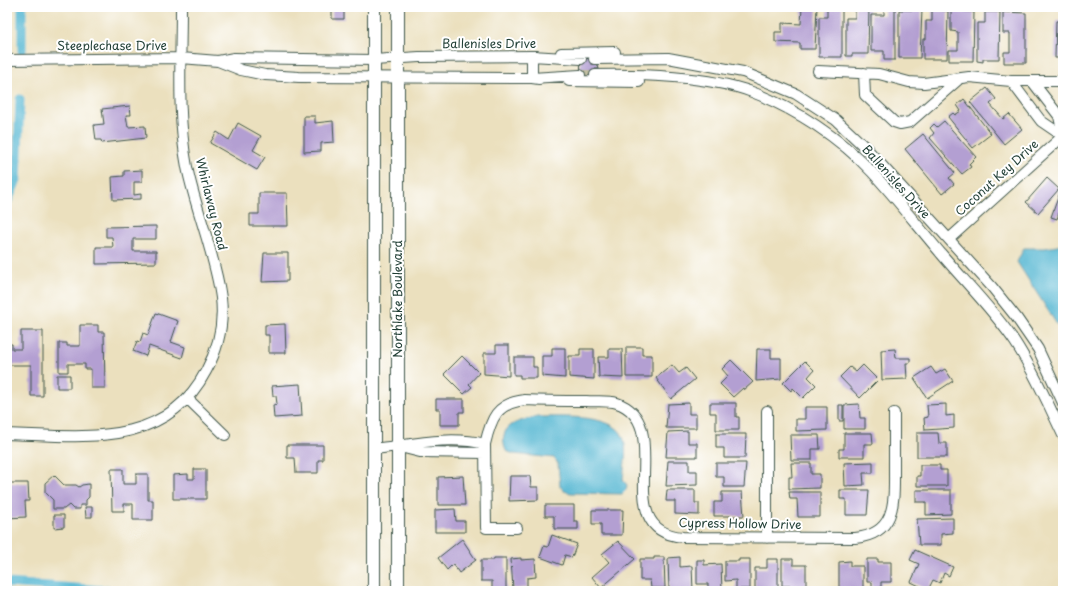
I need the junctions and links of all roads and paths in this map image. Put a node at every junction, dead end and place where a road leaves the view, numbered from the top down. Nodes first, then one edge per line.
1 (181, 7) edge
2 (374, 7) edge
3 (398, 7) edge
4 (532, 56) junction
5 (181, 58) junction
6 (668, 58) junction
7 (581, 59) dead end
8 (594, 59) dead end
9 (622, 59) junction
10 (7, 60) edge
11 (374, 60) junction
12 (398, 60) junction
13 (218, 61) junction
14 (818, 72) dead end
15 (864, 73) junction
16 (622, 74) junction
17 (580, 75) tunnel mouth
18 (595, 75) tunnel mouth
19 (398, 77) junction
20 (532, 78) junction
21 (673, 78) junction
22 (374, 79) junction
23 (959, 79) junction
24 (1011, 80) junction
25 (1032, 81) junction
26 (1063, 81) edge
27 (1063, 136) edge
28 (949, 240) junction
29 (187, 398) junction
30 (1063, 403) edge
31 (767, 412) dead end
32 (894, 413) dead end
33 (7, 434) edge
34 (225, 435) dead end
35 (1063, 436) edge
36 (398, 447) junction
37 (485, 448) junction
38 (374, 449) junction
39 (517, 528) dead end
40 (767, 538) junction
41 (374, 591) edge
42 (398, 591) edge

1 - 5 street, Whirlaway Road
2 - 11 main road, Northlake Boulevard
3 - 12 main road, Northlake Boulevard
4 - 6 street
4 - 7 street, Ballenisles Drive
4 - 12 street, Ballenisles Drive
4 - 20 street
5 - 10 street, Steeplechase Drive
5 - 13 street, Steeplechase Drive
5 - 29 street, Whirlaway Road
6 - 9 street, Ballenisles Drive
6 - 28 street, Ballenisles Drive
8 - 9 street, Ballenisles Drive
9 - 16 street
11 - 12 street, Steeplechase Drive
11 - 13 street, Steeplechase Drive
11 - 22 main road, Northlake Boulevard
12 - 19 main road, Northlake Boulevard
13 - 22 street, Steeplechase Drive
14 - 15 street
15 - 23 street
15 - 23 street
16 - 18 street, Ballenisles Drive
16 - 21 street, Ballenisles Drive
17 - 20 street
19 - 20 street
19 - 22 street, Steeplechase Drive
19 - 36 main road, Northlake Boulevard
20 - 21 street
21 - 35 street, Ballenisles Drive
22 - 38 main road, Northlake Boulevard
23 - 24 street
24 - 25 street
24 - 27 street
25 - 26 street
25 - 27 street
27 - 28 street, Coconut Key Drive
28 - 30 street, Ballenisles Drive
29 - 33 street, Whirlaway Road
29 - 34 street
31 - 40 street
32 - 40 street, Cypress Hollow Drive
36 - 37 street
36 - 38 street
36 - 42 main road, Northlake Boulevard
37 - 39 street, Cypress Hollow Drive
37 - 40 street, Cypress Hollow Drive
38 - 41 main road, Northlake Boulevard

